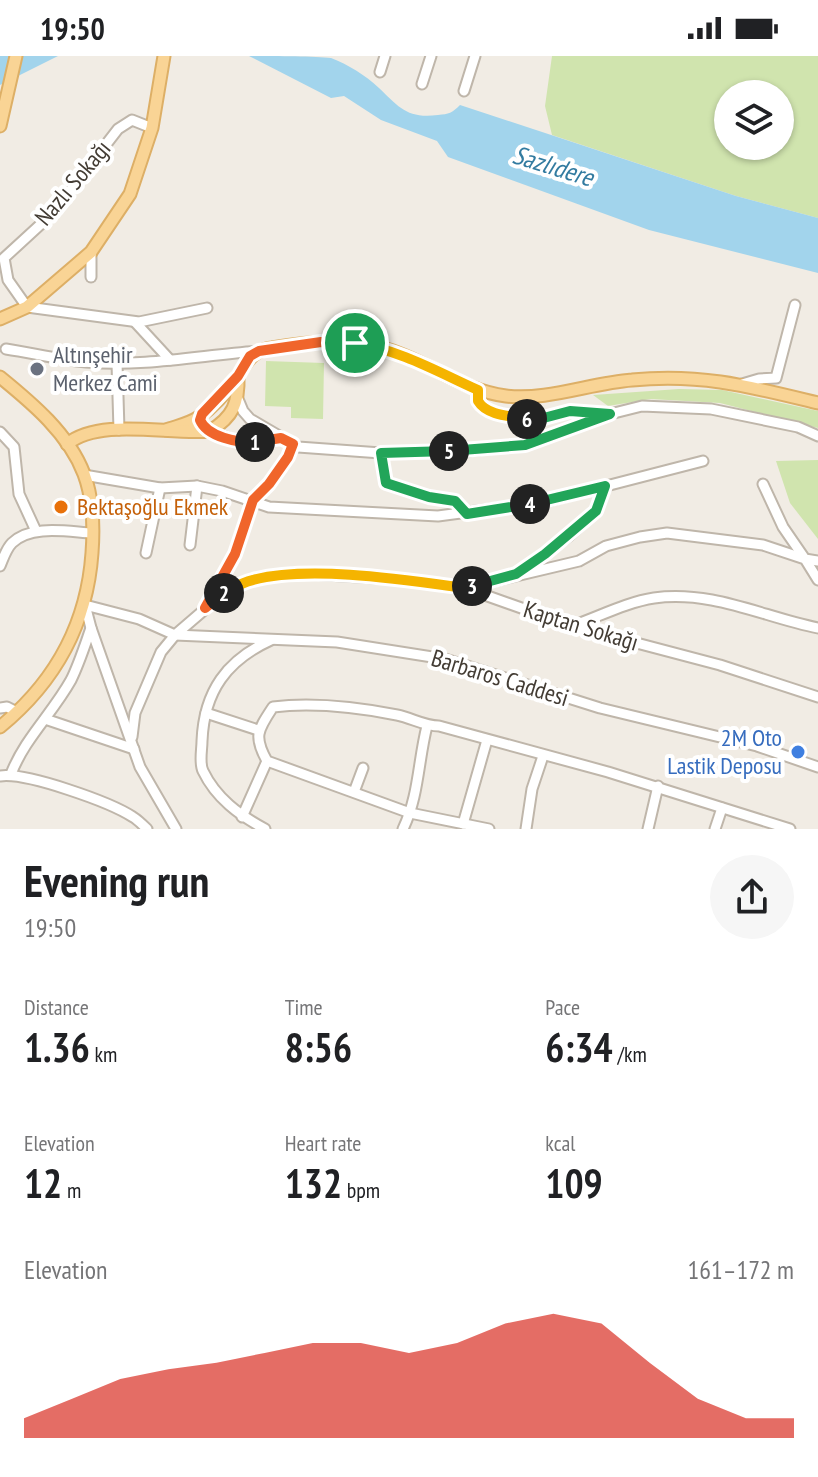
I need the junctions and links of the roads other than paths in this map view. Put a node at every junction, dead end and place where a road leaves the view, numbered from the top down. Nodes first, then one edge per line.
1 (16, 56) edge
2 (164, 56) edge
3 (385, 56) edge
4 (431, 56) edge
5 (475, 56) edge
6 (380, 72) dead end
7 (422, 84) dead end
8 (464, 91) dead end
9 (0, 126) edge
10 (152, 128) junction
11 (91, 252) junction
12 (91, 277) dead end
13 (795, 305) dead end
14 (27, 307) junction
15 (207, 308) dead end
16 (0, 319) edge
17 (135, 322) junction
18 (6, 349) dead end
19 (259, 351) junction
20 (170, 360) junction
21 (117, 363) junction
22 (238, 376) junction
23 (1, 378) edge
24 (742, 384) junction
25 (478, 390) junction
26 (223, 392) junction
27 (238, 399) junction
28 (818, 403) edge
29 (202, 414) junction
30 (610, 414) junction
31 (119, 430) junction
32 (166, 430) junction
33 (210, 431) junction
34 (0, 432) edge
35 (818, 436) edge
36 (281, 438) junction
37 (67, 444) junction
38 (293, 444) junction
39 (381, 453) junction
40 (703, 461) dead end
41 (84, 475) junction
42 (763, 484) dead end
43 (197, 486) junction
44 (605, 486) junction
45 (160, 488) junction
46 (253, 500) junction
47 (467, 514) junction
48 (36, 531) junction
49 (93, 533) junction
50 (190, 545) dead end
51 (146, 553) dead end
52 (805, 559) junction
53 (818, 561) edge
54 (0, 566) edge
55 (516, 574) junction
56 (818, 580) edge
57 (465, 588) junction
58 (85, 605) junction
59 (205, 608) junction
60 (572, 626) junction
61 (91, 628) junction
62 (818, 628) edge
63 (175, 635) junction
64 (275, 639) junction
65 (818, 697) edge
66 (0, 708) edge
67 (17, 712) junction
68 (206, 713) junction
69 (45, 719) junction
70 (427, 726) junction
71 (0, 727) edge
72 (258, 730) junction
73 (487, 740) junction
74 (132, 746) junction
75 (543, 756) junction
76 (267, 761) junction
77 (818, 767) edge
78 (363, 768) dead end
79 (11, 774) junction
80 (0, 776) edge
81 (658, 786) junction
82 (354, 792) junction
83 (722, 808) junction
84 (410, 813) junction
85 (242, 817) junction
86 (463, 824) junction
87 (777, 827) edge
88 (147, 829) edge
89 (176, 829) edge
90 (265, 829) edge
91 (403, 829) edge
92 (489, 829) edge
93 (526, 829) edge
94 (648, 829) edge
95 (715, 829) edge
96 (790, 829) edge

1 - 9 main road
2 - 10 main road
3 - 6 street
4 - 7 street
5 - 8 street
10 - 11 main road
10 - 14 street, Nazlı Sokağı
11 - 12 street
11 - 14 main road
13 - 24 street
14 - 16 main road
14 - 17 street
15 - 17 street
17 - 20 street
18 - 21 street
19 - 20 street
19 - 22 main road
19 - 25 main road
20 - 21 street
21 - 31 street
22 - 26 main road
22 - 27 main road
23 - 37 main road
24 - 25 main road
24 - 28 main road
25 - 30 street
26 - 27 main road
26 - 29 main road
27 - 33 main road
27 - 36 street
29 - 32 main road
29 - 33 main road
30 - 35 street
30 - 39 street
31 - 32 main road
31 - 37 main road
32 - 33 main road
33 - 36 street
34 - 48 street
36 - 38 street
37 - 41 main road
38 - 39 street
38 - 46 street
39 - 47 street
40 - 44 street
41 - 45 street
41 - 49 main road
42 - 52 street
43 - 45 street
43 - 46 street
43 - 50 street
44 - 47 street
44 - 55 street
45 - 51 street
46 - 47 street
46 - 59 street
48 - 49 street
48 - 54 street
49 - 58 main road
52 - 53 street
52 - 55 street
52 - 56 street
55 - 57 street
57 - 59 street, Kaptan Sokağı
57 - 60 street, Kaptan Sokağı
58 - 61 street
58 - 63 street
58 - 67 main road
59 - 63 street
60 - 62 street
60 - 65 street, Kaptan Sokağı
61 - 69 street
61 - 74 street
63 - 64 street, Barbaros Caddesi
63 - 74 street
64 - 68 street
64 - 77 street, Barbaros Caddesi
66 - 67 street
67 - 71 main road
68 - 72 street
68 - 85 street
69 - 74 street
69 - 79 street
70 - 72 street
70 - 73 street
70 - 84 street
72 - 76 street
73 - 75 street
73 - 86 street
74 - 89 street
75 - 81 street
75 - 93 street
76 - 82 street
76 - 85 street
78 - 82 street
79 - 80 street
79 - 88 street
81 - 83 street
81 - 94 street
82 - 84 street
83 - 87 street
83 - 95 street
84 - 86 street
84 - 91 street
85 - 90 street
86 - 92 street
87 - 96 street

